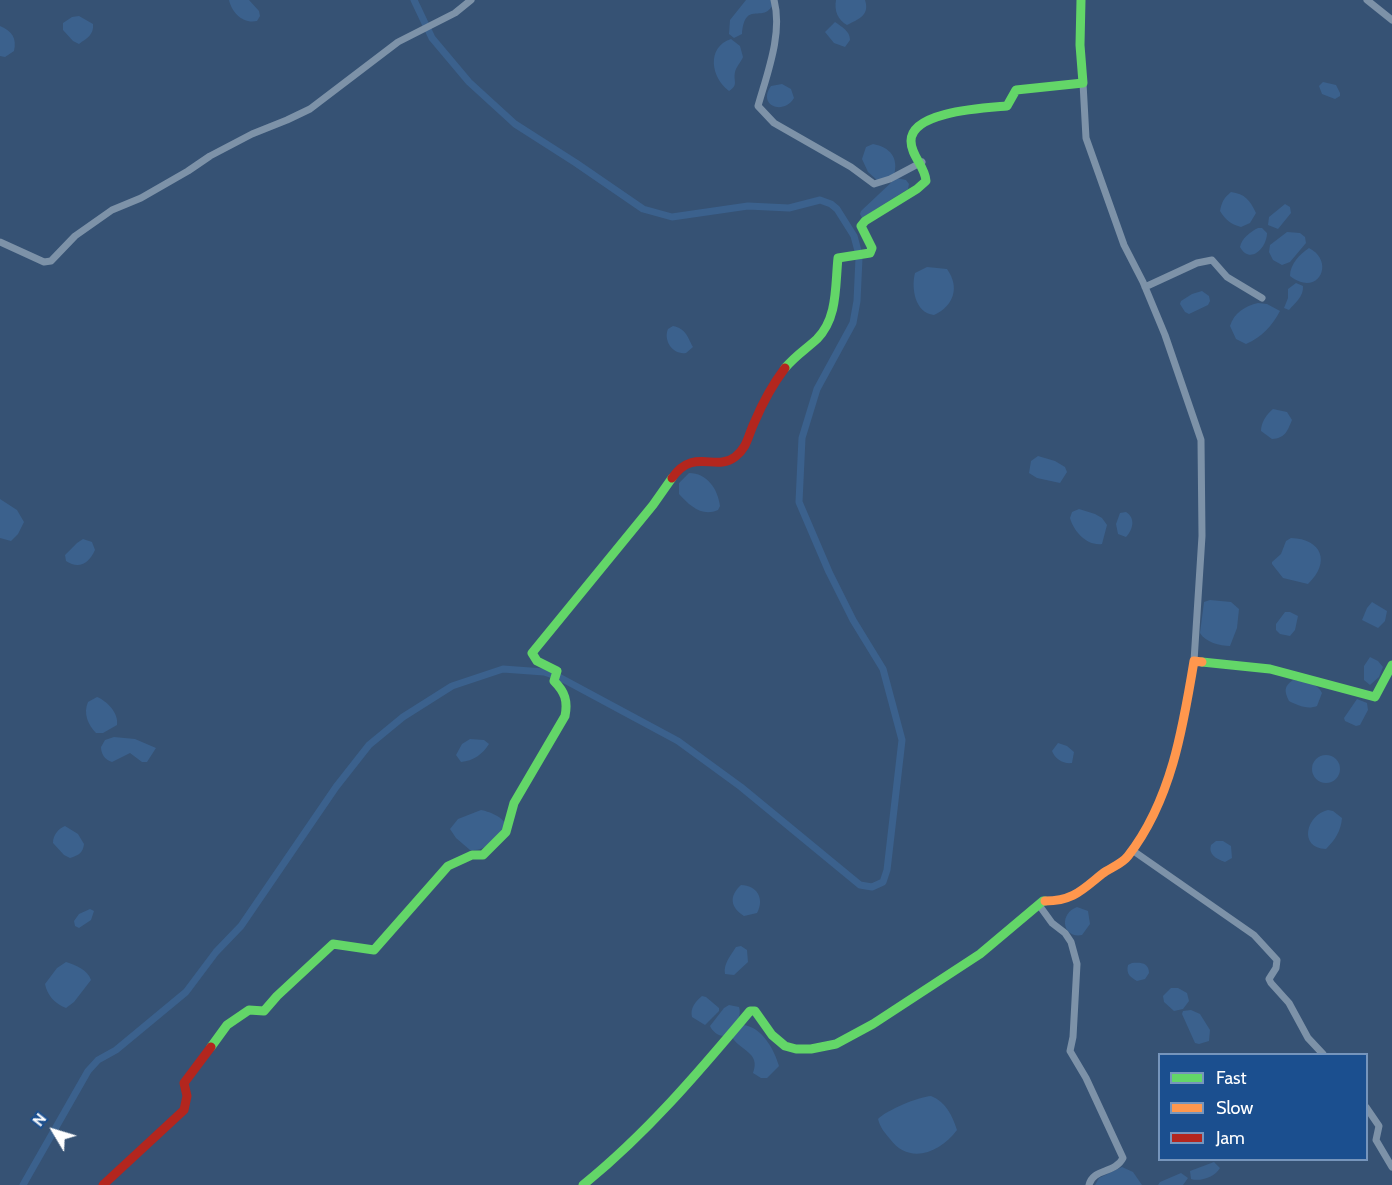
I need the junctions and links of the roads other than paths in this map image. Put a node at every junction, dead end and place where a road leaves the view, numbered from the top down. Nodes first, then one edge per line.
1 (471, 0) edge
2 (774, 0) edge
3 (1081, 0) edge
4 (1367, 0) edge
5 (1392, 20) edge
6 (1083, 83) junction
7 (922, 162) junction
8 (0, 242) edge
9 (1145, 286) junction
10 (1262, 298) dead end
11 (1194, 661) junction
12 (1392, 665) edge
13 (1132, 850) junction
14 (1039, 904) junction
15 (1322, 1053) edge
16 (1368, 1110) edge
17 (1392, 1167) edge
18 (103, 1185) edge
19 (583, 1185) edge
20 (1089, 1185) edge

1 - 8 street
2 - 7 street
3 - 6 street
4 - 5 street
6 - 7 street
6 - 9 street
7 - 18 street
9 - 10 street
9 - 11 street
11 - 12 street
11 - 13 street
13 - 14 street
13 - 15 street
14 - 19 street
14 - 20 street
16 - 17 street

